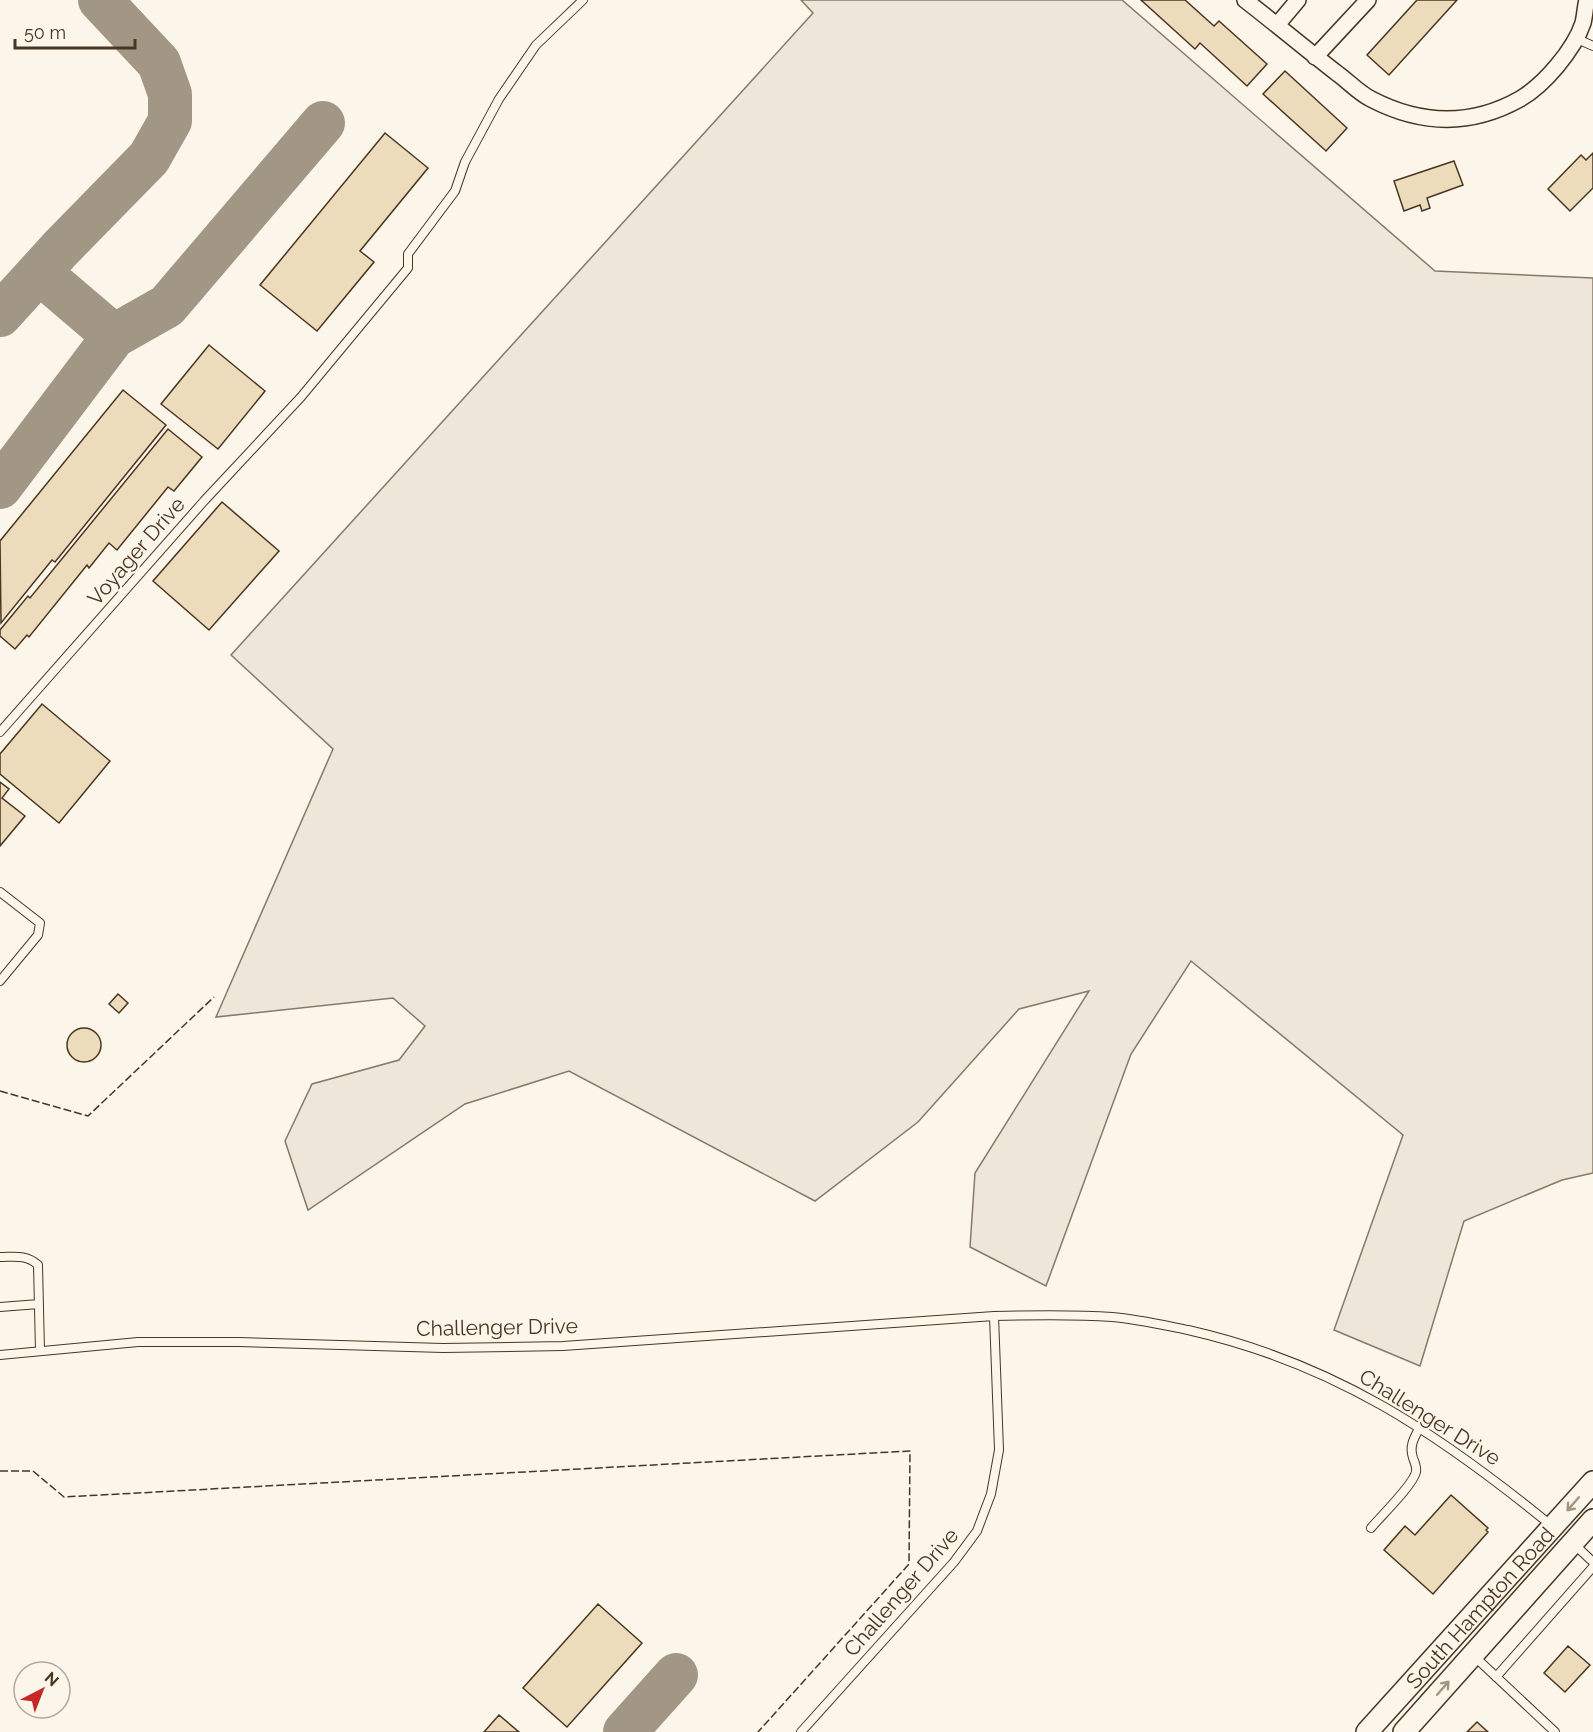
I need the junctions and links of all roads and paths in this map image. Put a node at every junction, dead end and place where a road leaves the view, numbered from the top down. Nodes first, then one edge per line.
1 (583, 0) edge
2 (1245, 0) edge
3 (1298, 0) edge
4 (1368, 0) edge
5 (1587, 0) edge
6 (1277, 24) junction
7 (1575, 38) junction
8 (1593, 46) edge
9 (1315, 57) junction
10 (0, 732) edge
11 (0, 892) edge
12 (0, 981) edge
13 (0, 1257) edge
14 (39, 1304) junction
15 (0, 1307) edge
16 (994, 1316) junction
17 (40, 1351) junction
18 (0, 1355) edge
19 (1420, 1427) junction
20 (1593, 1482) edge
21 (1593, 1520) edge
22 (1553, 1527) junction
23 (1371, 1528) dead end
24 (1572, 1543) junction
25 (1593, 1565) edge
26 (1473, 1655) junction
27 (1496, 1677) junction
28 (801, 1732) edge
29 (1367, 1732) edge
30 (1404, 1732) edge
31 (1555, 1732) edge

1 - 10 lane, Voyager Drive
2 - 6 street
3 - 6 street
4 - 9 street
5 - 7 street
6 - 9 street
7 - 8 lane
7 - 9 street
11 - 12 lane
13 - 14 lane
14 - 15 lane
14 - 17 lane
16 - 17 lane, Challenger Drive
16 - 19 lane, Challenger Drive
16 - 28 lane, Challenger Drive
17 - 18 lane, Challenger Drive
19 - 22 lane, Challenger Drive
19 - 23 lane
20 -> 22 main road, South Hampton Road
21 - 24 main road, South Hampton Road
22 - 24 main road
22 - 29 main road, South Hampton Road
24 - 25 lane
24 - 26 main road, South Hampton Road
25 - 27 lane
26 - 27 lane
30 -> 26 main road, South Hampton Road
27 - 31 lane

